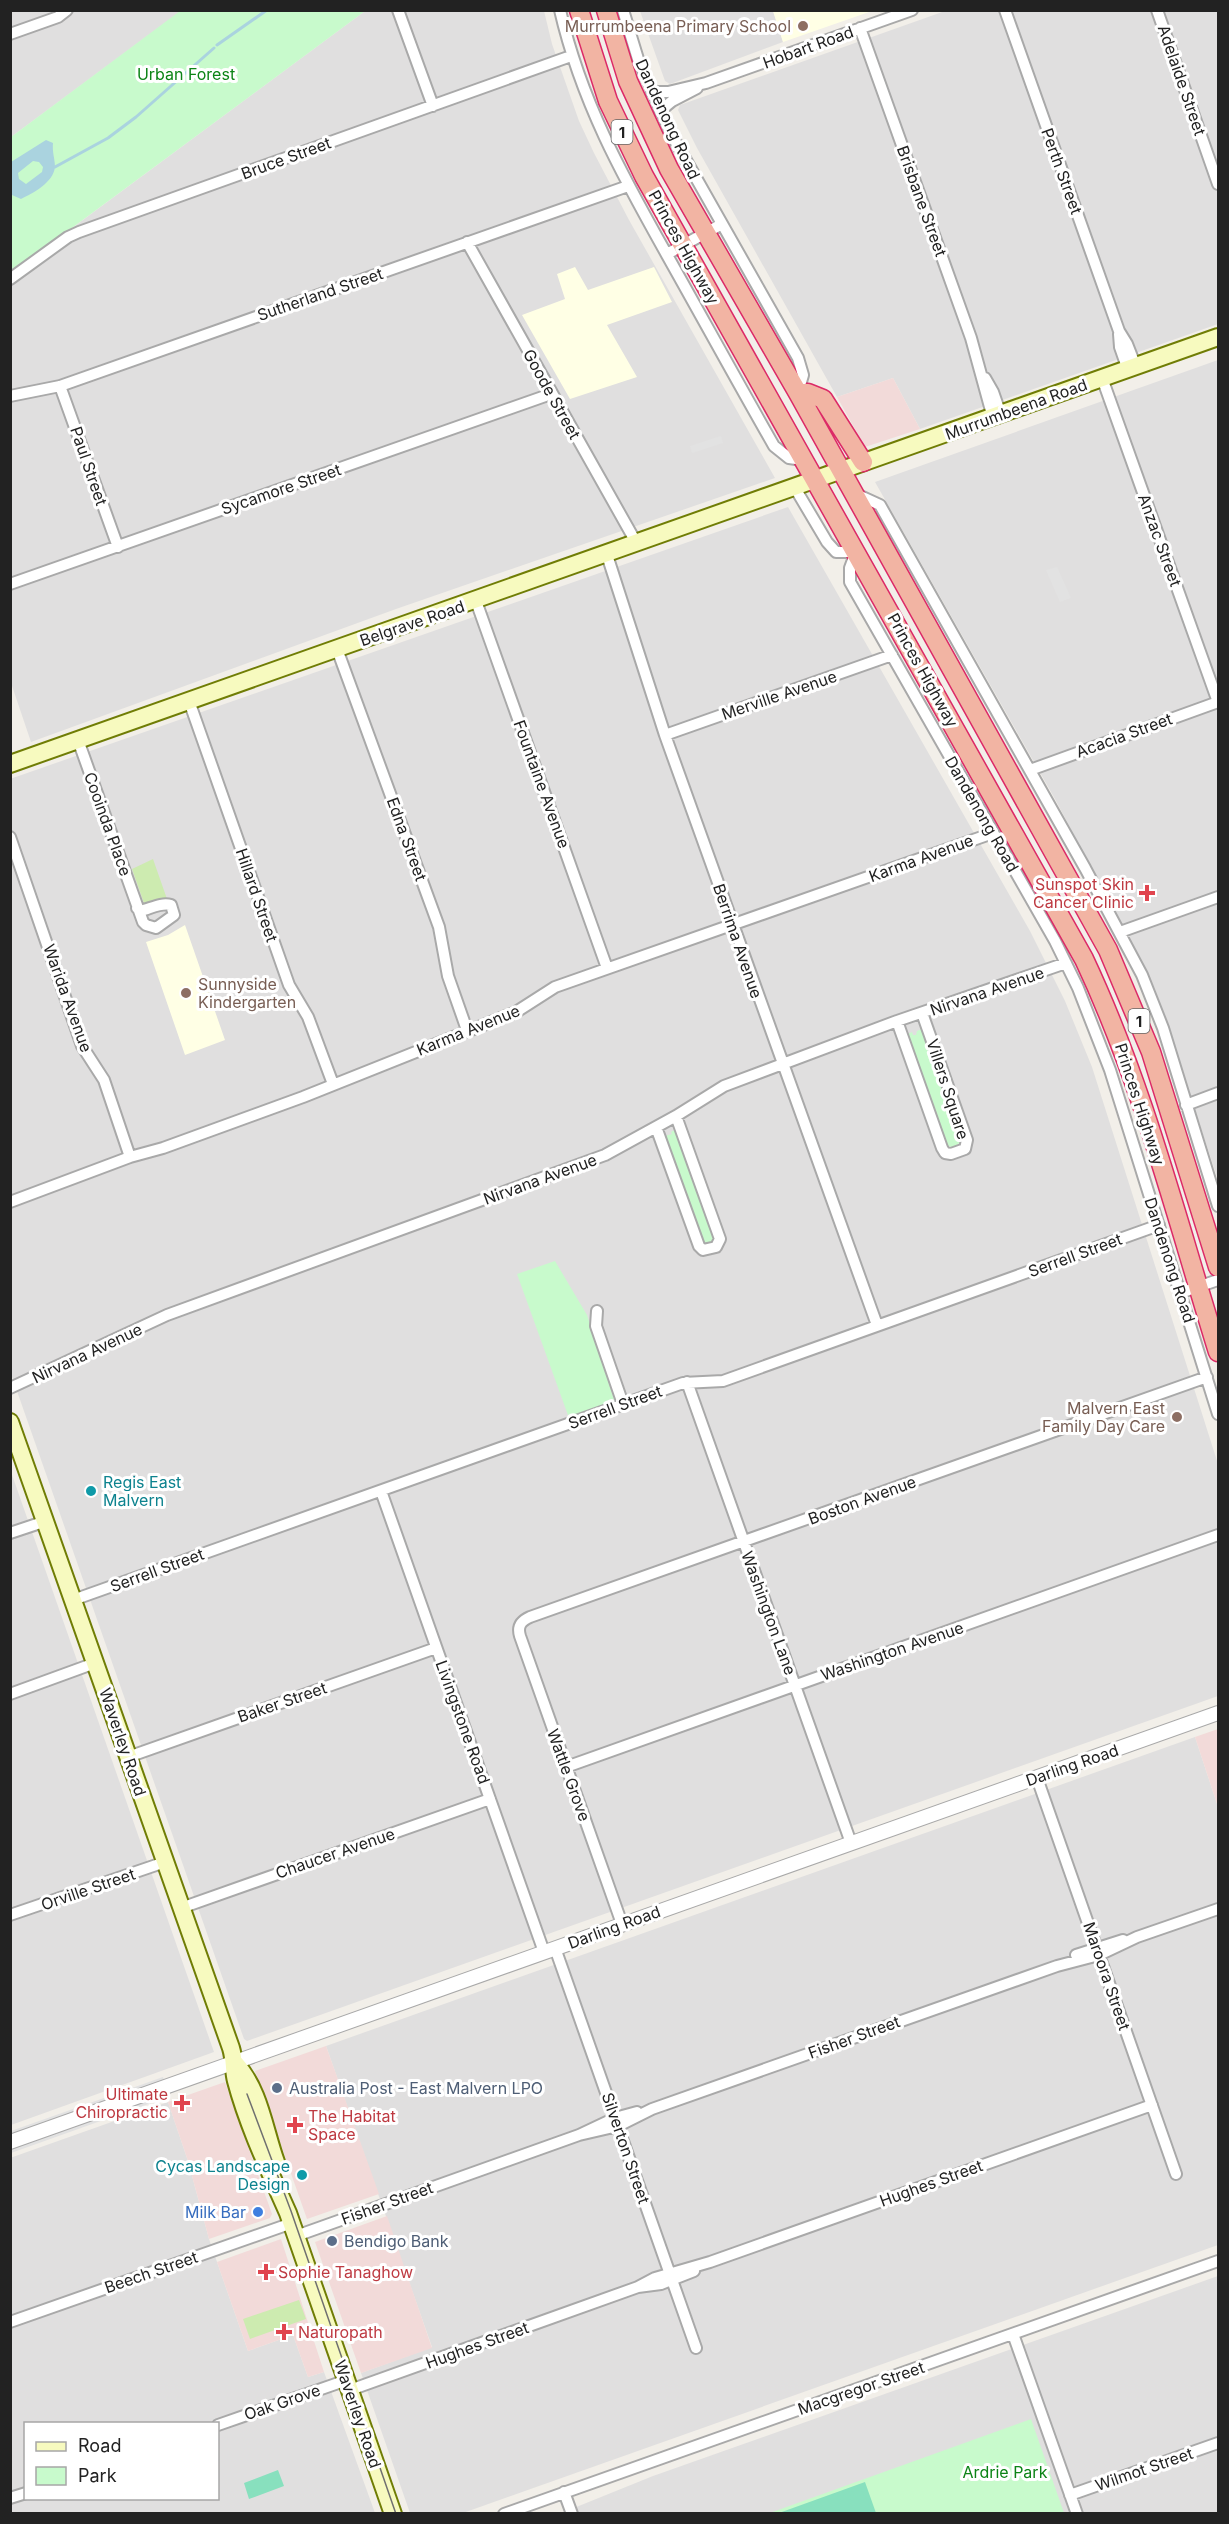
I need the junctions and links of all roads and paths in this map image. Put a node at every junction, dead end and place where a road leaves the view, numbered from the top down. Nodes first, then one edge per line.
1 (67, 10) edge
2 (398, 10) edge
3 (560, 10) edge
4 (579, 10) edge
5 (606, 10) edge
6 (623, 10) edge
7 (912, 10) edge
8 (1005, 10) edge
9 (1157, 10) edge
10 (860, 28) junction
11 (10, 34) edge
12 (571, 56) junction
13 (706, 83) junction
14 (652, 92) junction
15 (433, 106) junction
16 (660, 111) junction
17 (1218, 184) edge
18 (628, 186) junction
19 (722, 224) junction
20 (706, 233) junction
21 (467, 242) junction
22 (683, 245) junction
23 (667, 254) junction
24 (10, 279) edge
25 (1218, 337) edge
26 (1132, 368) junction
27 (1102, 378) junction
28 (60, 386) junction
29 (798, 393) junction
30 (551, 394) junction
31 (10, 396) edge
32 (997, 416) junction
33 (802, 460) junction
34 (863, 462) junction
35 (841, 470) junction
36 (814, 480) junction
37 (795, 488) junction
38 (853, 493) junction
39 (637, 544) junction
40 (118, 547) junction
41 (856, 552) junction
42 (607, 555) junction
43 (10, 584) edge
44 (476, 601) junction
45 (942, 617) junction
46 (932, 633) junction
47 (337, 650) junction
48 (892, 655) junction
49 (189, 701) junction
50 (1218, 702) edge
51 (665, 735) junction
52 (78, 740) junction
53 (10, 764) edge
54 (1030, 770) junction
55 (993, 833) junction
56 (10, 837) edge
57 (1069, 877) junction
58 (1046, 888) junction
59 (1218, 897) edge
60 (137, 908) dead end
61 (732, 924) junction
62 (1120, 932) junction
63 (1066, 963) junction
64 (608, 968) junction
65 (922, 1013) junction
66 (897, 1021) junction
67 (467, 1030) junction
68 (783, 1065) junction
69 (333, 1084) junction
70 (1218, 1093) edge
71 (1186, 1105) junction
72 (676, 1116) junction
73 (656, 1127) junction
74 (130, 1156) junction
75 (10, 1202) edge
76 (1218, 1206) edge
77 (1159, 1225) junction
78 (1218, 1268) edge
79 (1218, 1280) edge
80 (1198, 1287) junction
81 (1180, 1293) junction
82 (597, 1311) dead end
83 (877, 1325) junction
84 (1218, 1352) edge
85 (1207, 1377) junction
86 (687, 1382) junction
87 (10, 1388) edge
88 (623, 1404) junction
89 (1218, 1414) edge
90 (10, 1422) edge
91 (381, 1491) junction
92 (46, 1521) junction
93 (10, 1533) edge
94 (1218, 1535) edge
95 (743, 1542) junction
96 (73, 1600) junction
97 (519, 1626) joint
98 (436, 1648) junction
99 (95, 1663) junction
100 (795, 1685) junction
101 (10, 1694) edge
102 (1218, 1713) edge
103 (128, 1757) junction
104 (566, 1767) junction
105 (1037, 1778) junction
106 (490, 1799) junction
107 (851, 1843) junction
108 (165, 1862) junction
109 (181, 1908) junction
110 (1218, 1909) edge
111 (11, 1912) edge
112 (622, 1924) junction
113 (550, 1950) junction
114 (1098, 1951) junction
115 (236, 2062) junction
116 (1152, 2105) junction
117 (617, 2122) junction
118 (10, 2142) edge
119 (1176, 2175) dead end
120 (292, 2224) junction
121 (1218, 2261) edge
122 (671, 2276) junction
123 (10, 2322) edge
124 (1013, 2334) junction
125 (696, 2348) dead end
126 (348, 2385) junction
127 (219, 2425) edge
128 (1218, 2443) edge
129 (564, 2492) junction
130 (1070, 2495) junction
131 (393, 2514) edge
132 (504, 2514) edge
133 (572, 2514) edge
134 (1077, 2514) edge

1 - 11 street
2 - 15 street
3 - 12 street
4 - 22 highway, Princes Highway / 1
5 - 20 highway, Princes Highway / 1
6 - 14 street, Dandenong Road
7 - 10 street, Hobart Road
8 - 26 street, Perth Street
9 - 17 street, Adelaide Street
10 - 13 street, Hobart Road
10 - 32 street, Brisbane Street
12 - 15 street, Bruce Street
12 - 18 street
13 - 14 street, Hobart Road
13 - 16 street, Hobart Road
14 - 16 street, Dandenong Road
15 - 24 street, Bruce Street
16 - 19 street, Dandenong Road
18 - 21 street, Sutherland Street
18 - 23 street
19 - 20 street
19 - 29 street, Dandenong Road
20 - 22 street
20 - 29 highway, Princes Highway / 1
21 - 28 street, Sutherland Street
21 - 30 street, Goode Street
22 - 23 street
22 - 33 highway, Princes Highway / 1
23 - 33 street
25 - 26 main road, Murrumbeena Road
26 - 27 main road, Murrumbeena Road
27 - 32 main road, Murrumbeena Road
27 - 50 street, Anzac Street
28 - 31 street, Sutherland Street
28 - 40 street, Paul Street
29 - 34 highway
29 - 35 highway, Princes Highway / 1
30 - 39 street, Goode Street
30 - 40 street, Sycamore Street
32 - 34 main road, Murrumbeena Road
33 - 36 highway, Princes Highway / 1
34 - 35 main road, Murrumbeena Road
35 - 36 main road, Murrumbeena Road
35 - 38 highway, Princes Highway / 1
36 - 37 main road, Belgrave Road
36 - 41 highway, Princes Highway / 1
37 - 39 main road, Belgrave Road
37 - 41 street
38 - 45 street
38 - 46 highway, Princes Highway / 1
39 - 42 main road, Belgrave Road
40 - 43 street, Sycamore Street
41 - 48 street, Dandenong Road
41 - 58 highway, Princes Highway / 1
42 - 44 main road, Belgrave Road
42 - 51 street, Berrima Avenue
44 - 47 main road, Belgrave Road
44 - 64 street, Fountaine Avenue
45 - 46 street
45 - 54 street
46 - 57 highway, Princes Highway / 1
47 - 49 main road, Belgrave Road
47 - 67 street, Edna Street
48 - 51 street, Merville Avenue
48 - 55 street, Dandenong Road
49 - 52 main road, Belgrave Road
49 - 69 street, Hillard Street
50 - 54 street, Acacia Street
51 - 61 street, Berrima Avenue
52 - 53 main road, Belgrave Road
52 - 60 street, Cooinda Place
54 - 62 street
55 - 61 street, Karma Avenue
55 - 63 street, Dandenong Road
56 - 74 street, Warida Avenue
57 - 58 highway
57 - 78 highway, Princes Highway / 1
58 - 80 highway, Princes Highway / 1
59 - 62 street
61 - 64 street, Karma Avenue
61 - 68 street, Berrima Avenue
62 - 71 street
63 - 65 street, Nirvana Avenue
63 - 77 street, Dandenong Road
64 - 67 street, Karma Avenue
65 - 66 street, Nirvana Avenue
65 - 66 street, Villers Square
66 - 68 street, Nirvana Avenue
67 - 69 street, Karma Avenue
68 - 72 street, Nirvana Avenue
68 - 83 street, Berrima Avenue
69 - 74 street, Karma Avenue
70 - 71 street
71 - 76 street
72 - 73 street, Nirvana Avenue
72 - 73 street
73 - 87 street, Nirvana Avenue
74 - 75 street, Karma Avenue
77 - 81 street, Dandenong Road
77 - 83 street, Serrell Street
79 - 80 street
80 - 81 street
80 - 84 highway, Princes Highway / 1
81 - 85 street, Dandenong Road
82 - 88 street
83 - 86 street, Serrell Street
85 - 89 street, Dandenong Road
85 - 95 street, Boston Avenue
86 - 88 street, Serrell Street
86 - 95 street, Washington Lane
88 - 91 street, Serrell Street
90 - 92 main road, Waverley Road
91 - 96 street, Serrell Street
91 - 98 street, Livingstone Road
92 - 93 street
92 - 96 main road, Waverley Road
94 - 100 street, Washington Avenue
95 - 97 street, Boston Avenue
95 - 100 street, Washington Lane
96 - 99 main road, Waverley Road
97 - 104 street, Wattle Grove
98 - 103 street, Baker Street
98 - 106 street, Livingstone Road
99 - 101 street
99 - 103 main road, Waverley Road
100 - 104 street, Washington Avenue
100 - 107 street, Washington Lane
102 - 105 street, Darling Road
103 - 108 main road, Waverley Road
104 - 112 street, Wattle Grove
105 - 107 street, Darling Road
105 - 114 street, Maroora Street
106 - 109 street, Chaucer Avenue
106 - 113 street, Livingstone Road
107 - 112 street, Darling Road
108 - 109 main road, Waverley Road
108 - 111 street, Orville Street
109 - 115 main road, Waverley Road
110 - 114 street, Fisher Street
112 - 113 street, Darling Road
113 - 115 street, Darling Road
113 - 117 street, Silverton Street
114 - 116 street, Maroora Street
114 - 117 street, Fisher Street
115 - 118 street, Darling Road
115 - 120 main road, Waverley Road
116 - 119 street, Maroora Street
116 - 122 street, Hughes Street
117 - 120 street, Fisher Street
117 - 122 street, Silverton Street
120 - 123 street, Beech Street
120 - 126 main road, Waverley Road
121 - 124 street, Macgregor Street
122 - 125 street, Silverton Street
122 - 126 street, Hughes Street
124 - 129 street, Macgregor Street
124 - 130 street
126 - 127 street, Oak Grove
126 - 131 main road, Waverley Road
128 - 130 street, Wilmot Street
129 - 132 street, Macgregor Street
129 - 133 street
130 - 134 street

